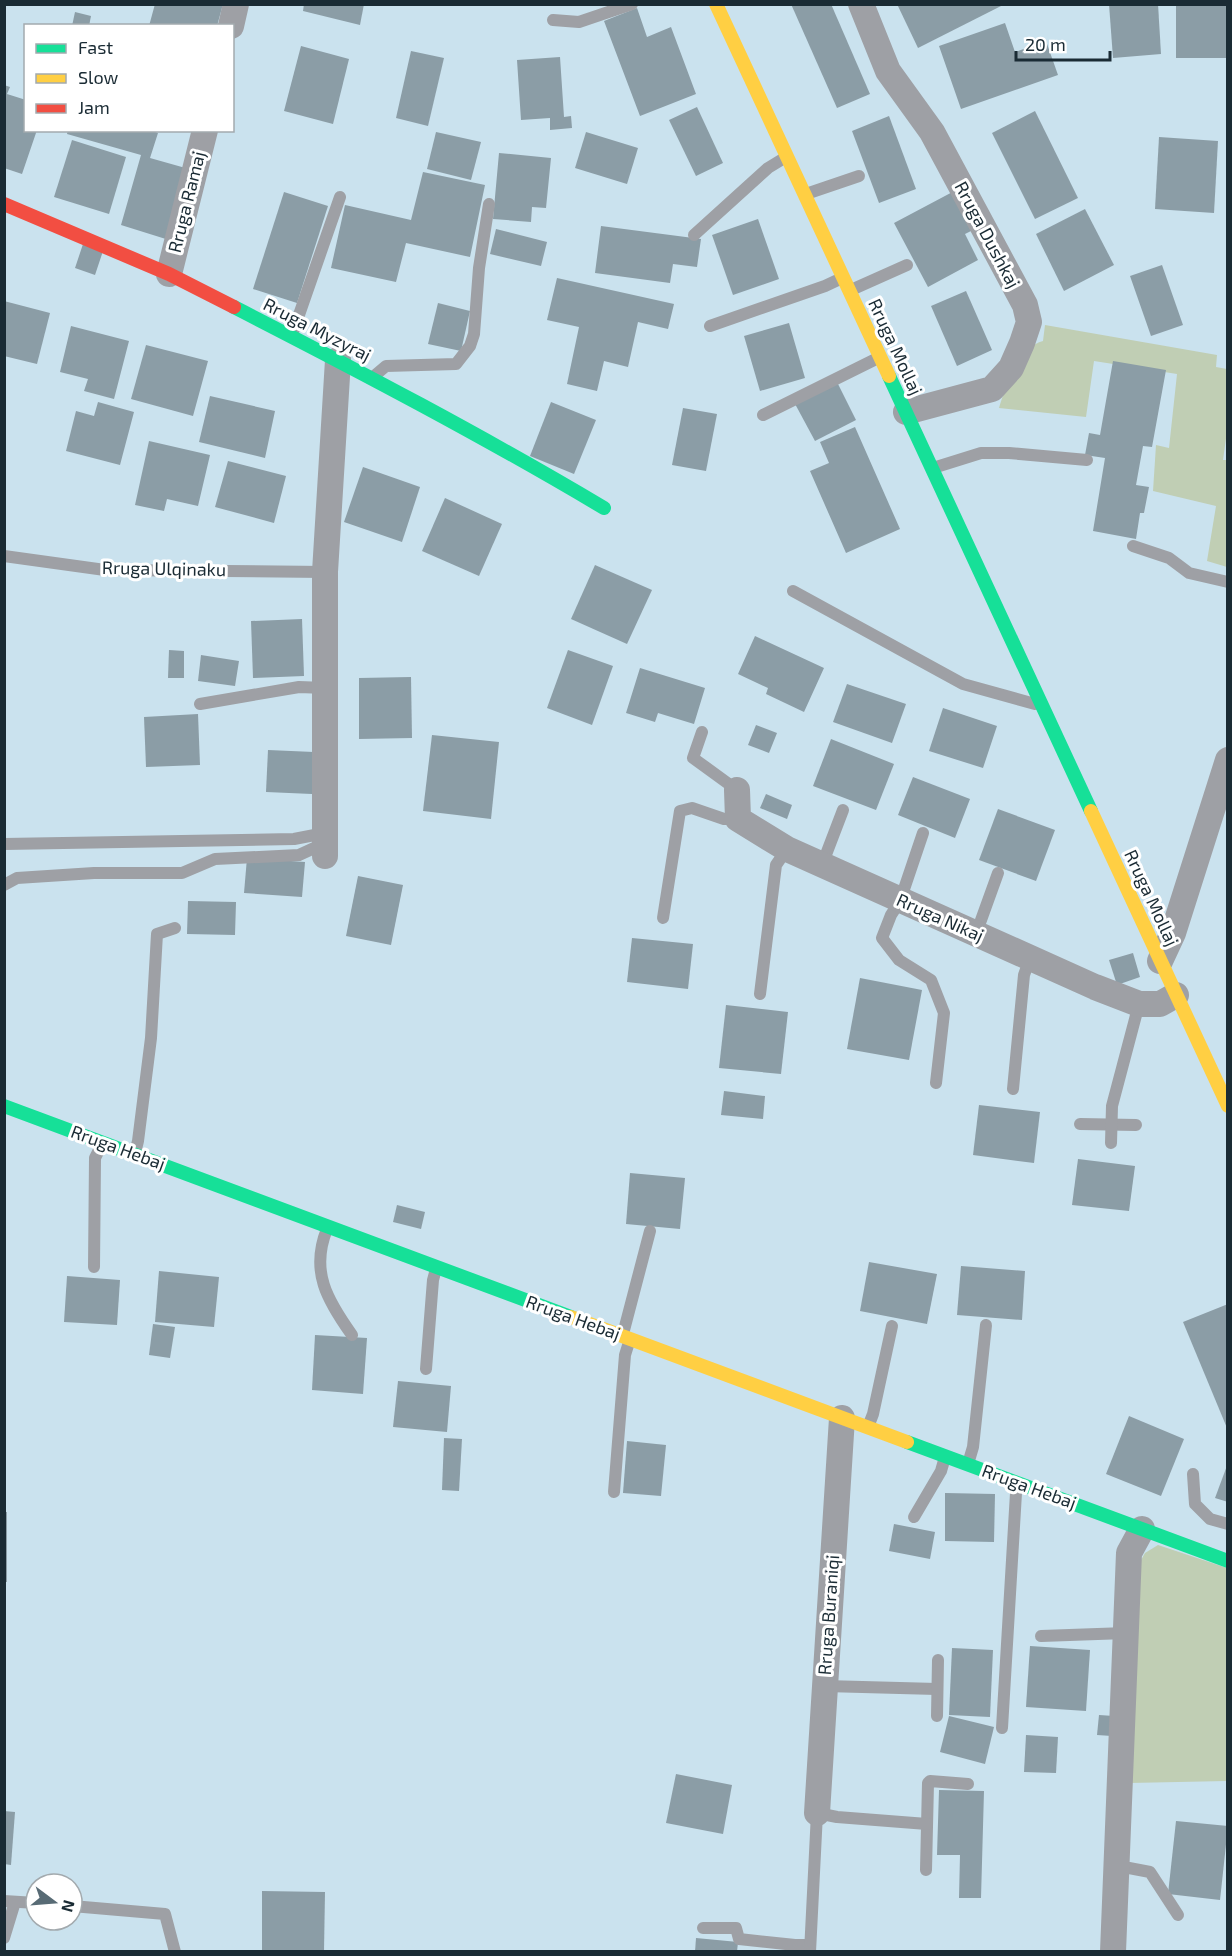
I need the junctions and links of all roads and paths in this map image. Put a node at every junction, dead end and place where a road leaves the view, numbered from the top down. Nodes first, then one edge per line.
1 (237, 4) edge
2 (632, 4) edge
3 (716, 4) edge
4 (861, 4) edge
5 (553, 20) dead end
6 (232, 24) edge
7 (204, 132) edge
8 (786, 157) junction
9 (859, 176) dead end
10 (804, 195) junction
11 (340, 197) dead end
12 (4, 204) edge
13 (489, 204) dead end
14 (694, 235) dead end
15 (907, 265) dead end
16 (169, 274) junction
17 (843, 278) junction
18 (849, 291) junction
19 (710, 326) dead end
20 (291, 337) junction
21 (879, 357) junction
22 (338, 360) junction
23 (371, 378) junction
24 (906, 412) junction
25 (763, 415) dead end
26 (1087, 460) dead end
27 (932, 469) junction
28 (604, 508) dead end
29 (1133, 546) dead end
30 (4, 556) edge
31 (325, 572) junction
32 (1227, 582) edge
33 (793, 591) dead end
34 (325, 688) junction
35 (200, 704) dead end
36 (1041, 705) junction
37 (702, 732) dead end
38 (1227, 760) edge
39 (737, 790) joint
40 (843, 810) dead end
41 (738, 819) junction
42 (923, 833) dead end
43 (4, 844) edge
44 (325, 844) junction
45 (787, 849) junction
46 (822, 865) junction
47 (998, 873) dead end
48 (4, 885) edge
49 (900, 901) junction
50 (663, 918) dead end
51 (175, 928) dead end
52 (976, 934) junction
53 (1030, 958) junction
54 (1160, 961) junction
55 (760, 994) dead end
56 (1176, 995) junction
57 (1138, 1004) junction
58 (936, 1083) dead end
59 (1013, 1089) dead end
60 (4, 1106) edge
61 (1227, 1106) edge
62 (1080, 1124) dead end
63 (1136, 1125) dead end
64 (1111, 1126) junction
65 (102, 1143) junction
66 (1111, 1143) dead end
67 (134, 1155) junction
68 (328, 1227) junction
69 (650, 1231) dead end
70 (94, 1267) dead end
71 (436, 1267) junction
72 (986, 1325) dead end
73 (892, 1326) dead end
74 (352, 1335) dead end
75 (626, 1338) junction
76 (426, 1369) dead end
77 (842, 1418) junction
78 (868, 1428) junction
79 (946, 1456) junction
80 (968, 1465) junction
81 (1193, 1474) dead end
82 (1019, 1483) junction
83 (614, 1492) dead end
84 (914, 1517) dead end
85 (1227, 1524) edge
86 (1142, 1529) junction
87 (1227, 1561) edge
88 (1126, 1633) junction
89 (1041, 1636) dead end
90 (938, 1660) dead end
91 (825, 1686) junction
92 (937, 1689) junction
93 (937, 1716) dead end
94 (1002, 1728) dead end
95 (968, 1784) dead end
96 (817, 1813) junction
97 (927, 1824) junction
98 (1117, 1868) junction
99 (926, 1870) dead end
100 (10, 1901) edge
101 (84, 1907) edge
102 (1178, 1915) dead end
103 (703, 1928) dead end
104 (4, 1938) edge
105 (810, 1948) edge
106 (175, 1952) edge
107 (1113, 1952) edge

1 - 6 street
2 - 5 lane
3 - 8 street, Rruga Mollaj
4 - 24 street, Rruga Dushkaj
7 - 16 street, Rruga Ramaj
8 - 10 street, Rruga Mollaj
8 - 14 lane
9 - 10 lane
10 - 17 street, Rruga Mollaj
11 - 20 lane
12 - 16 street, Rruga Myzyraj
13 - 23 lane
15 - 18 lane
16 - 20 street, Rruga Myzyraj
17 - 18 street, Rruga Mollaj
17 - 19 lane
18 - 21 street, Rruga Mollaj
20 - 22 street, Rruga Myzyraj
21 - 24 street, Rruga Mollaj
21 - 25 lane
22 - 23 street, Rruga Myzyraj
22 - 31 street
23 - 28 street, Rruga Myzyraj
24 - 27 street, Rruga Mollaj
26 - 27 lane
27 - 36 street, Rruga Mollaj
29 - 32 lane
30 - 31 lane, Rruga Ulqinaku
31 - 34 street
33 - 36 lane
34 - 35 lane
34 - 44 street
36 - 54 street, Rruga Mollaj
37 - 39 lane
38 - 54 street
39 - 41 street
40 - 46 lane
41 - 45 street, Rruga Nikaj
41 - 50 lane
42 - 49 lane
43 - 44 lane
44 - 48 lane
45 - 46 street, Rruga Nikaj
45 - 55 lane
46 - 49 street, Rruga Nikaj
47 - 52 lane
49 - 52 street, Rruga Nikaj
49 - 58 lane
51 - 67 lane
52 - 53 street, Rruga Nikaj
53 - 57 street, Rruga Nikaj
53 - 59 lane
54 - 56 street, Rruga Mollaj
56 - 57 street, Rruga Nikaj
56 - 61 street, Rruga Mollaj
57 - 64 lane
60 - 65 street, Rruga Hebaj
62 - 64 lane
63 - 64 lane
64 - 66 lane
65 - 67 street, Rruga Hebaj
65 - 70 lane
67 - 68 street, Rruga Hebaj
68 - 71 street, Rruga Hebaj
68 - 74 lane
69 - 75 lane
71 - 75 street, Rruga Hebaj
71 - 76 lane
72 - 80 lane
73 - 78 lane
75 - 77 street, Rruga Hebaj
75 - 83 lane
77 - 78 street, Rruga Hebaj
77 - 91 street, Rruga Buraniqi
78 - 79 street, Rruga Hebaj
79 - 80 street, Rruga Hebaj
79 - 84 lane
80 - 82 street, Rruga Hebaj
81 - 85 lane
82 - 86 street, Rruga Hebaj
82 - 94 lane
86 - 87 street, Rruga Hebaj
86 - 88 street
88 - 89 lane
88 - 98 street
90 - 92 lane
91 - 92 lane
91 - 96 street, Rruga Buraniqi
92 - 93 lane
95 - 97 lane
96 - 97 lane
96 - 105 lane
97 - 99 lane
98 - 102 lane
98 - 107 street
100 - 104 lane
101 - 106 lane
103 - 105 lane

